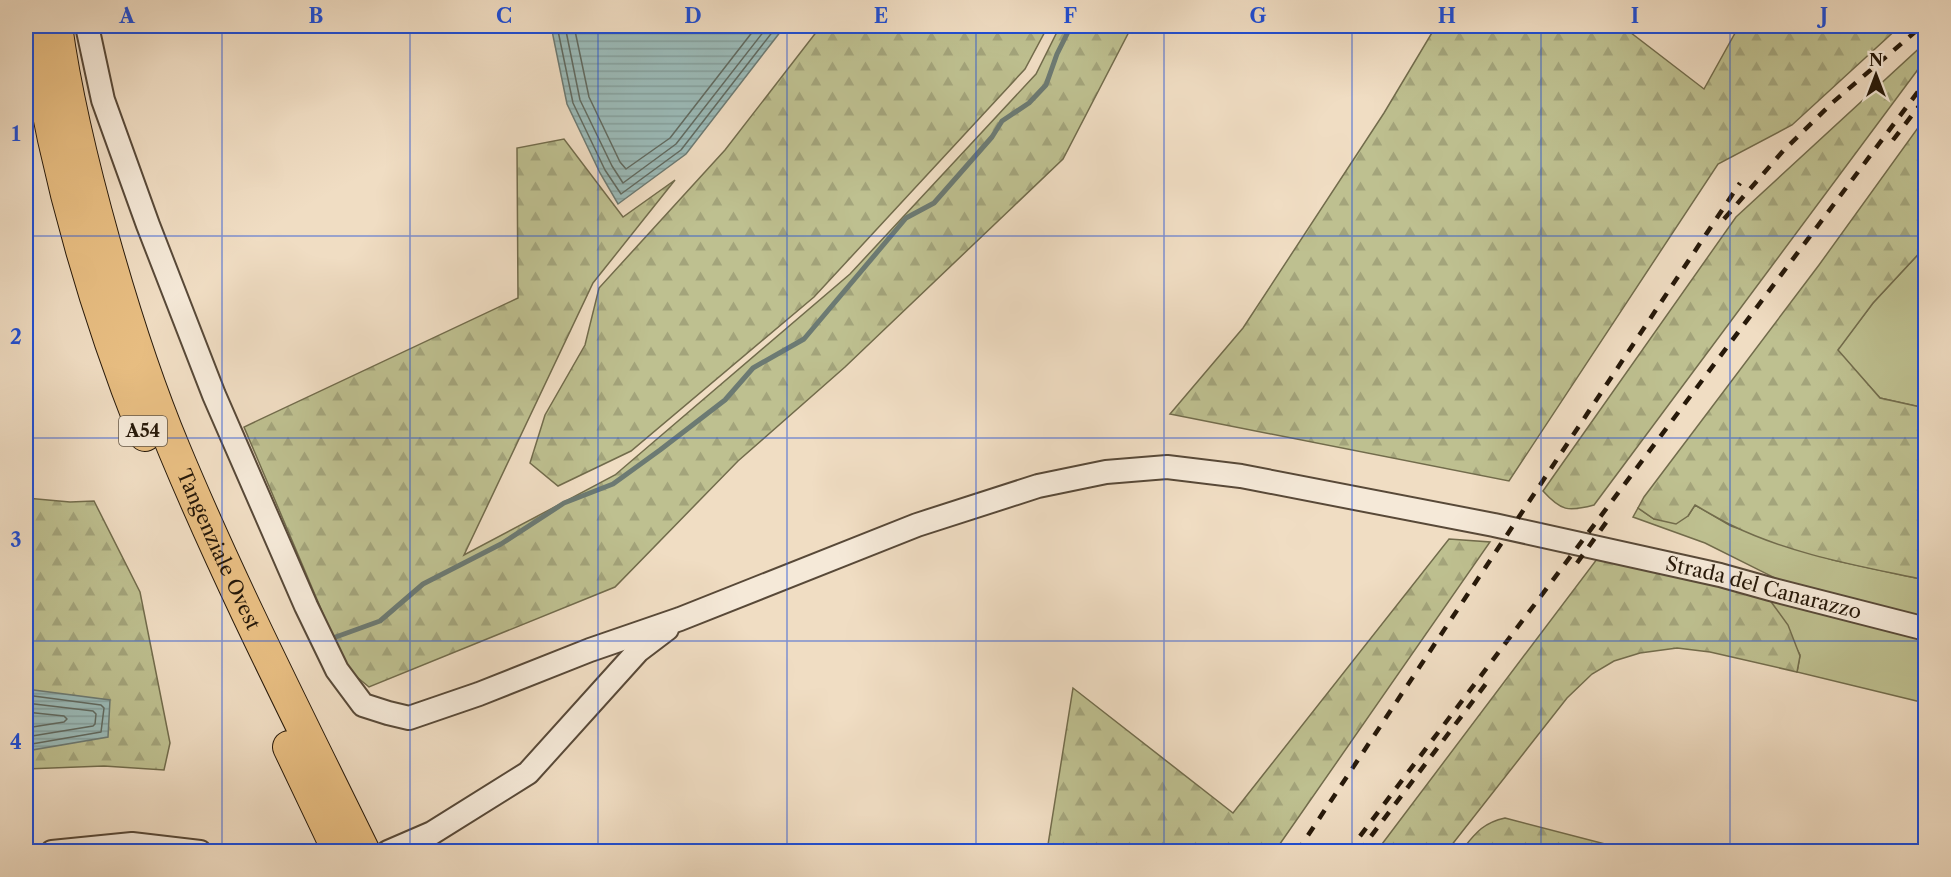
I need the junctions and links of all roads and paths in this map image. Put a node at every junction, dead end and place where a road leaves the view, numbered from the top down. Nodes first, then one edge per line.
1 (33, 26) edge
2 (56, 26) edge
3 (87, 26) edge
4 (680, 619) junction
5 (1926, 629) edge
6 (590, 650) junction
7 (620, 672) junction
8 (331, 810) junction
9 (52, 852) edge
10 (200, 852) edge
11 (339, 852) edge
12 (364, 852) edge
13 (388, 852) edge

1 - 8 highway, Tangenziale Ovest / A54
2 - 8 highway, Tangenziale Ovest / A54
3 - 6 street
4 - 5 street, Strada del Canarazzo
4 - 6 street
4 - 7 street
6 - 7 street
7 - 13 street
8 - 11 highway, Tangenziale Ovest / A54
8 - 12 highway, Tangenziale Ovest / A54
9 - 10 street

